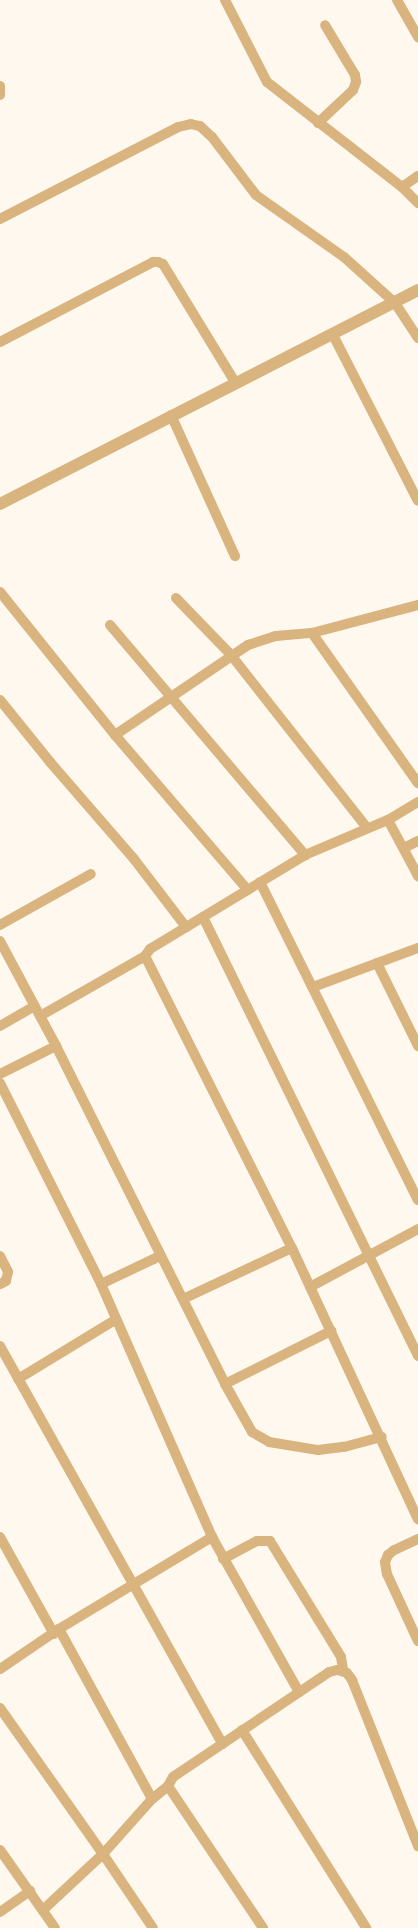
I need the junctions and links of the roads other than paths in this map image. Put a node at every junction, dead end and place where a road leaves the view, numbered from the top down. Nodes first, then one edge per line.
1 (225, 0) edge
2 (397, 0) edge
3 (325, 25) dead end
4 (418, 37) edge
5 (0, 86) edge
6 (0, 95) edge
7 (318, 123) junction
8 (418, 176) edge
9 (402, 187) junction
10 (418, 202) edge
11 (0, 219) edge
12 (418, 290) edge
13 (395, 303) junction
14 (333, 335) junction
15 (418, 338) edge
16 (0, 342) edge
17 (235, 382) junction
18 (171, 416) junction
19 (418, 501) edge
20 (0, 504) edge
21 (235, 556) dead end
22 (0, 592) edge
23 (176, 598) dead end
24 (418, 605) edge
25 (110, 625) dead end
26 (312, 633) junction
27 (231, 655) junction
28 (170, 697) junction
29 (0, 700) edge
30 (115, 736) junction
31 (418, 783) edge
32 (418, 802) edge
33 (388, 820) junction
34 (367, 828) junction
35 (418, 841) edge
36 (404, 848) junction
37 (305, 854) junction
38 (90, 874) dead end
39 (418, 876) edge
40 (260, 882) junction
41 (248, 890) junction
42 (203, 917) junction
43 (0, 925) edge
44 (186, 927) junction
45 (0, 941) edge
46 (418, 948) edge
47 (145, 956) junction
48 (377, 963) junction
49 (312, 987) junction
50 (34, 1006) junction
51 (40, 1016) junction
52 (0, 1026) edge
53 (56, 1046) junction
54 (418, 1046) edge
55 (0, 1074) edge
56 (0, 1083) edge
57 (418, 1200) edge
58 (418, 1229) edge
59 (292, 1248) junction
60 (0, 1256) edge
61 (160, 1256) junction
62 (370, 1256) junction
63 (0, 1284) edge
64 (101, 1284) junction
65 (310, 1287) junction
66 (183, 1299) junction
67 (115, 1320) junction
68 (332, 1331) junction
69 (0, 1346) edge
70 (418, 1356) edge
71 (18, 1379) junction
72 (224, 1384) junction
73 (382, 1438) junction
74 (418, 1519) edge
75 (0, 1536) edge
76 (212, 1537) junction
77 (418, 1539) edge
78 (223, 1559) junction
79 (134, 1585) junction
80 (414, 1621) edge
81 (57, 1632) junction
82 (418, 1640) edge
83 (0, 1669) edge
84 (343, 1670) junction
85 (299, 1692) junction
86 (0, 1708) edge
87 (242, 1730) junction
88 (222, 1744) junction
89 (168, 1786) junction
90 (152, 1799) junction
91 (418, 1846) edge
92 (0, 1850) edge
93 (103, 1854) junction
94 (30, 1890) junction
95 (44, 1909) junction
96 (0, 1912) edge
97 (56, 1928) edge
98 (153, 1928) edge
99 (263, 1928) edge
100 (366, 1928) edge

1 - 7 street
2 - 4 street
3 - 7 street
5 - 6 street
7 - 9 street
8 - 9 street
9 - 10 street
11 - 13 street
12 - 13 street
13 - 14 street
13 - 15 street
14 - 17 street
14 - 19 street
16 - 17 street
17 - 18 street
18 - 20 street
18 - 21 street
22 - 30 street
23 - 27 street
24 - 26 street
25 - 28 street
26 - 27 street
26 - 31 street
27 - 28 street
27 - 34 street
28 - 30 street
28 - 37 street
29 - 44 street
30 - 41 street
32 - 33 street
33 - 34 street
33 - 36 street
34 - 37 street
35 - 36 street
36 - 39 street
37 - 40 street
38 - 43 street
40 - 41 street
40 - 49 street
41 - 42 street
42 - 44 street
42 - 62 street
44 - 47 street
45 - 50 street
46 - 48 street
47 - 51 street
47 - 59 street
48 - 49 street
48 - 54 street
49 - 57 street
50 - 51 street
50 - 52 street
51 - 53 street
53 - 55 street
53 - 61 street
56 - 64 street
58 - 62 street
59 - 65 street
59 - 66 street
60 - 63 street
61 - 64 street
61 - 66 street
62 - 65 street
62 - 70 street
64 - 67 street
65 - 68 street
66 - 72 street
67 - 71 street
67 - 76 street
68 - 72 street
68 - 73 street
69 - 71 street
71 - 79 street
72 - 73 street
73 - 74 street
75 - 81 street
76 - 78 street
76 - 79 street
77 - 80 street
78 - 84 street
78 - 85 street
79 - 81 street
79 - 88 street
80 - 82 street
81 - 83 street
81 - 90 street
84 - 85 street
84 - 91 street
85 - 87 street
86 - 93 street
87 - 88 street
87 - 100 street
88 - 89 street
89 - 90 street
89 - 99 street
90 - 93 street
92 - 94 street
93 - 95 street
93 - 98 street
94 - 95 street
94 - 96 street
95 - 97 street

